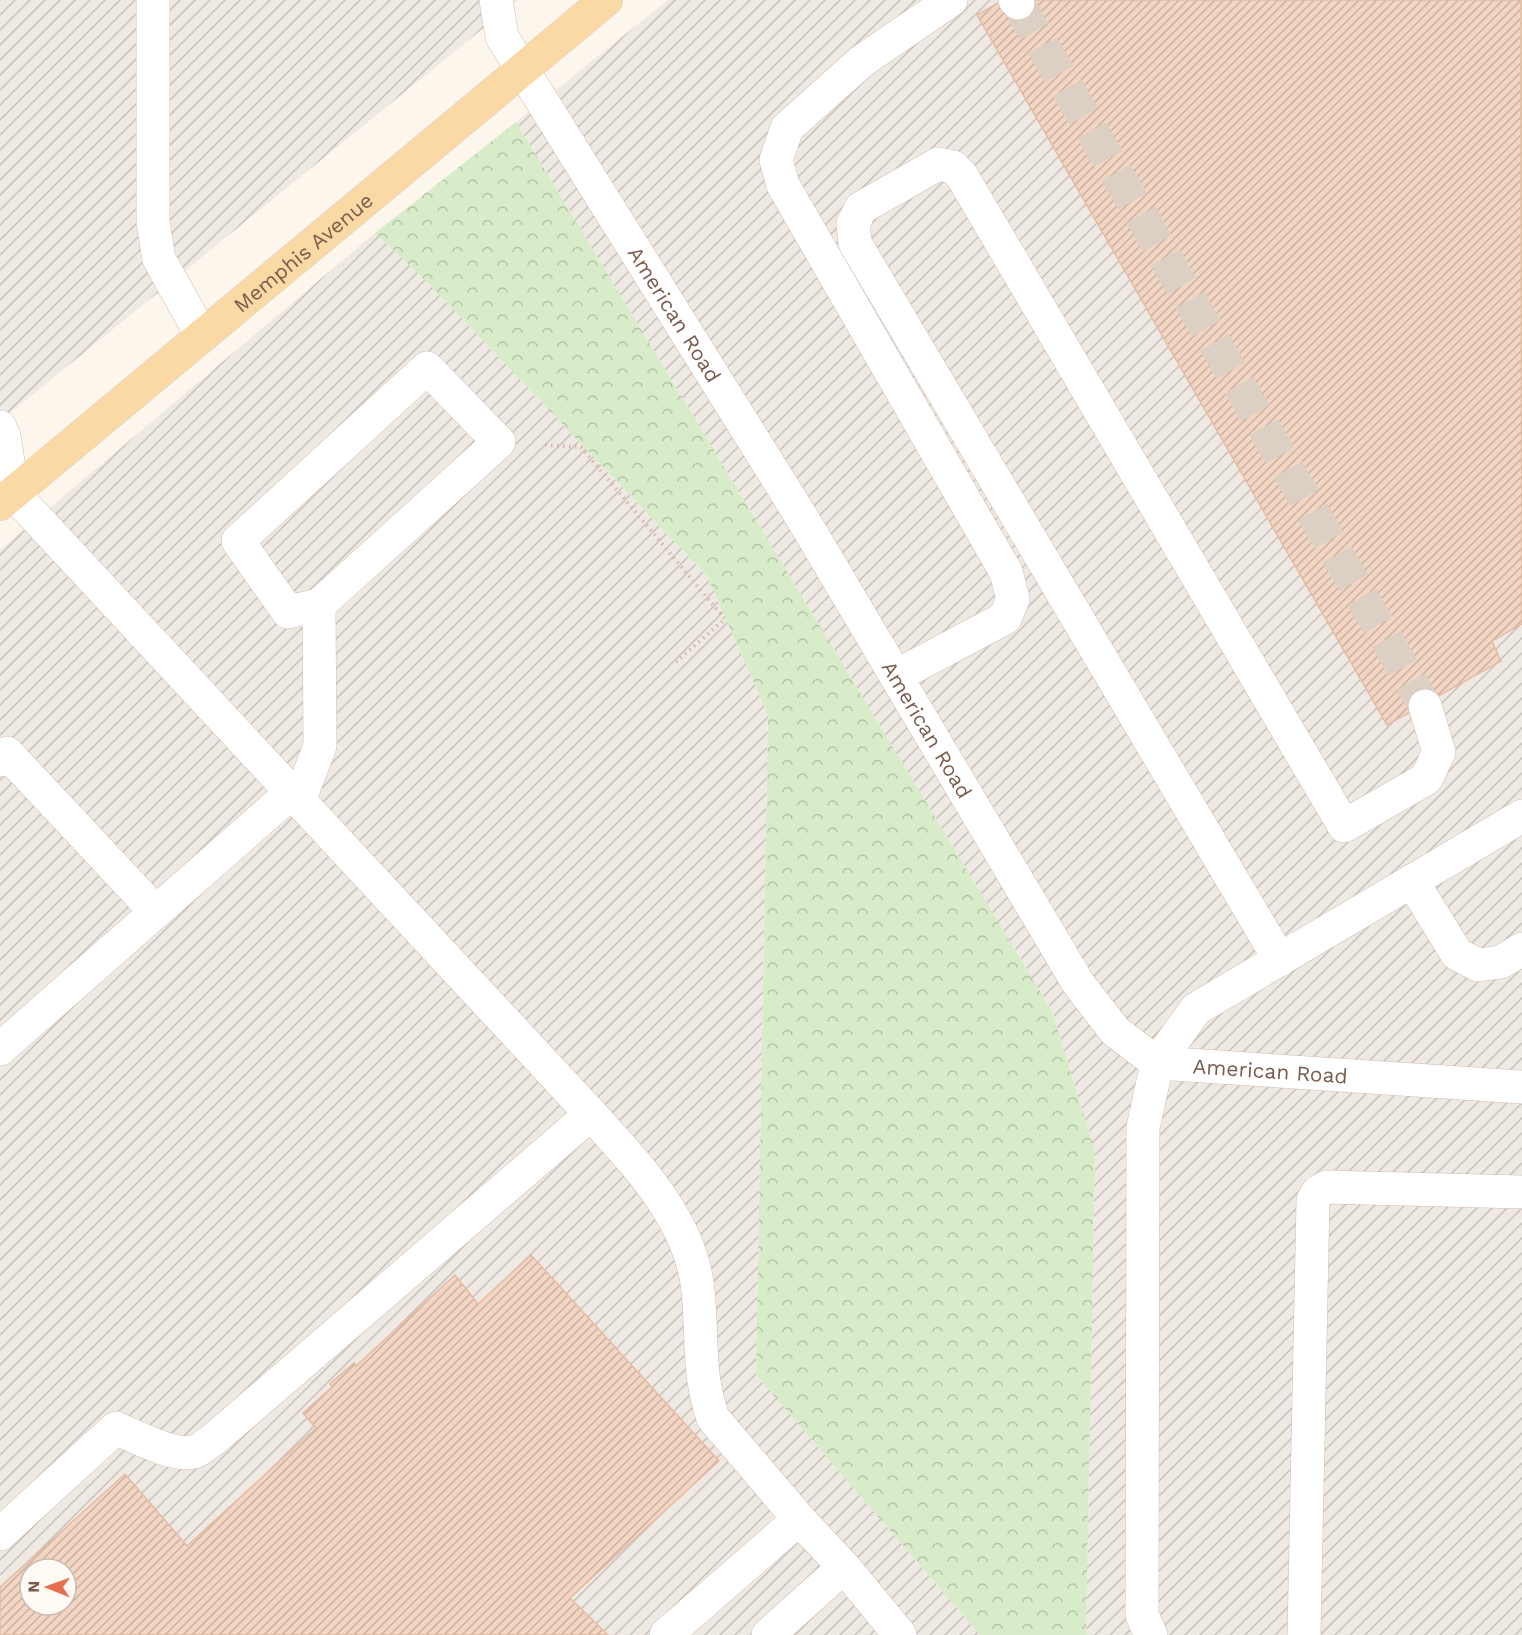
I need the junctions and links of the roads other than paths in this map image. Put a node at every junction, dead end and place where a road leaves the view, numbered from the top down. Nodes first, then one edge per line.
1 (153, 0) edge
2 (496, 0) edge
3 (606, 0) edge
4 (951, 0) edge
5 (523, 69) junction
6 (202, 336) junction
7 (0, 427) edge
8 (4, 494) edge
9 (319, 605) junction
10 (896, 676) junction
11 (1425, 706) tunnel mouth
12 (0, 760) edge
13 (296, 797) junction
14 (1522, 816) edge
15 (1412, 881) junction
16 (156, 912) junction
17 (1522, 949) edge
18 (1280, 960) junction
19 (0, 1048) edge
20 (1157, 1063) junction
21 (1522, 1087) edge
22 (591, 1114) junction
23 (1522, 1192) edge
24 (800, 1519) junction
25 (0, 1534) edge
26 (844, 1567) junction
27 (666, 1635) edge
28 (768, 1635) edge
29 (900, 1635) edge
30 (1151, 1635) edge
31 (1304, 1635) edge

1 - 6 street
2 - 5 street, American Road
3 - 5 main road, Memphis Avenue
4 - 10 street
5 - 6 main road, Memphis Avenue
5 - 10 street, American Road
6 - 8 main road, Memphis Avenue
7 - 8 street
8 - 13 street
9 - 9 street
9 - 13 street
10 - 20 street, American Road
11 - 18 street
12 - 16 street
13 - 16 street
13 - 22 street
14 - 15 street
15 - 17 street
15 - 18 street
16 - 19 street
18 - 20 street
20 - 21 street, American Road
20 - 30 street
22 - 24 street
22 - 25 street
23 - 31 street
24 - 26 street
24 - 27 street
26 - 28 street
26 - 29 street

